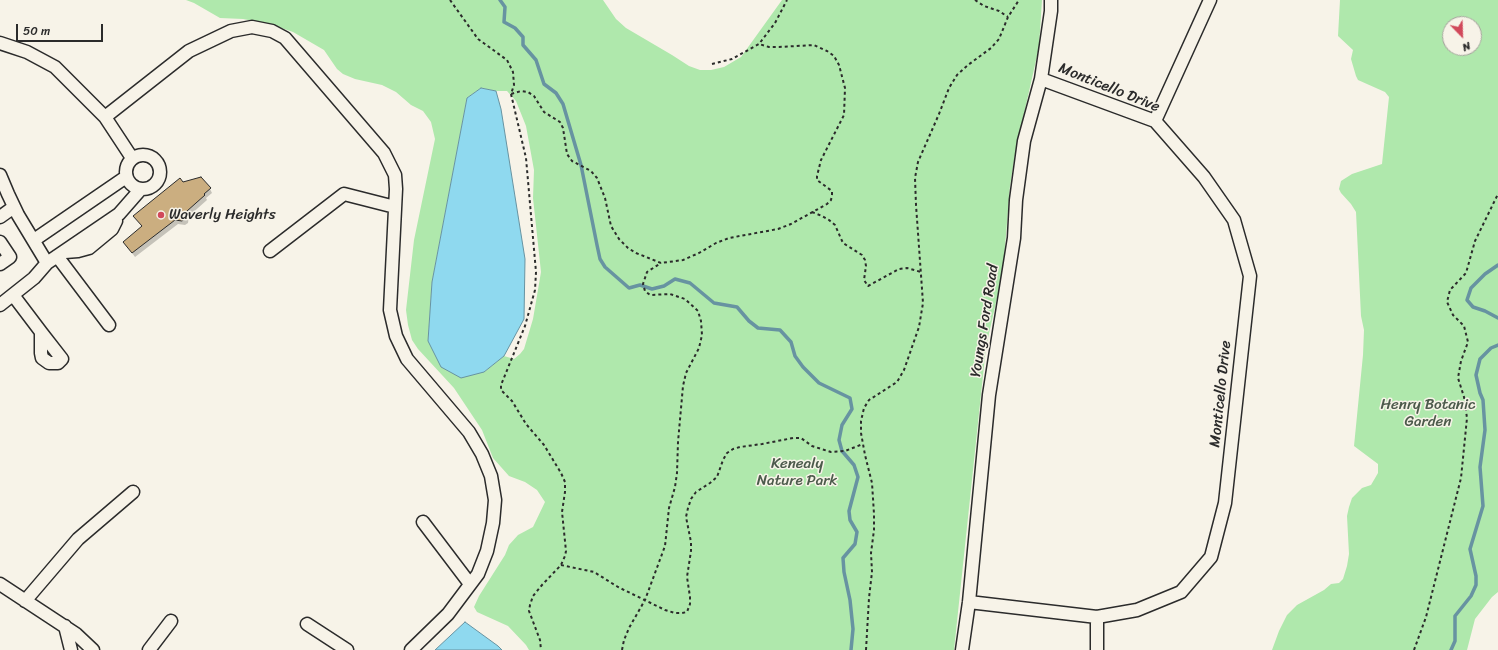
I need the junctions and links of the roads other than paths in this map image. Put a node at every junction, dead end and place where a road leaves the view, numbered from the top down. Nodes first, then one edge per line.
1 (1051, 0) edge
2 (1210, 0) edge
3 (0, 42) edge
4 (1042, 79) junction
5 (105, 117) junction
6 (1155, 121) junction
7 (132, 158) junction
8 (0, 175) edge
9 (126, 177) junction
10 (140, 190) junction
11 (14, 207) junction
12 (395, 208) junction
13 (0, 217) edge
14 (34, 240) junction
15 (0, 242) edge
16 (270, 251) dead end
17 (56, 257) junction
18 (0, 264) edge
19 (13, 295) junction
20 (0, 305) edge
21 (109, 325) dead end
22 (41, 332) dead end
23 (133, 492) dead end
24 (423, 522) dead end
25 (0, 584) edge
26 (470, 584) junction
27 (25, 601) junction
28 (969, 602) junction
29 (1097, 617) junction
30 (171, 621) dead end
31 (307, 624) dead end
32 (65, 626) junction
33 (71, 650) edge
34 (93, 650) edge
35 (149, 650) edge
36 (347, 650) edge
37 (411, 650) edge
38 (962, 650) edge
39 (1097, 650) edge

1 - 4 street, Youngs Ford Road
2 - 6 street
3 - 5 street
4 - 6 street, Monticello Drive
4 - 28 street, Youngs Ford Road
5 - 7 street
5 - 12 street
6 - 29 street, Monticello Drive
7 - 9 street
7 - 10 street
8 - 11 street
9 - 10 street
9 - 14 street
10 - 17 street
11 - 13 street
11 - 14 street
12 - 16 street
12 - 26 street
14 - 17 street
15 - 18 street
17 - 19 street
17 - 21 street
19 - 20 street
19 - 22 street
23 - 27 street
24 - 26 street
25 - 27 street
26 - 37 street
27 - 32 street
28 - 29 street, Monticello Drive
28 - 38 street, Youngs Ford Road
29 - 39 street
30 - 35 street
31 - 36 street
32 - 33 street
32 - 34 street

